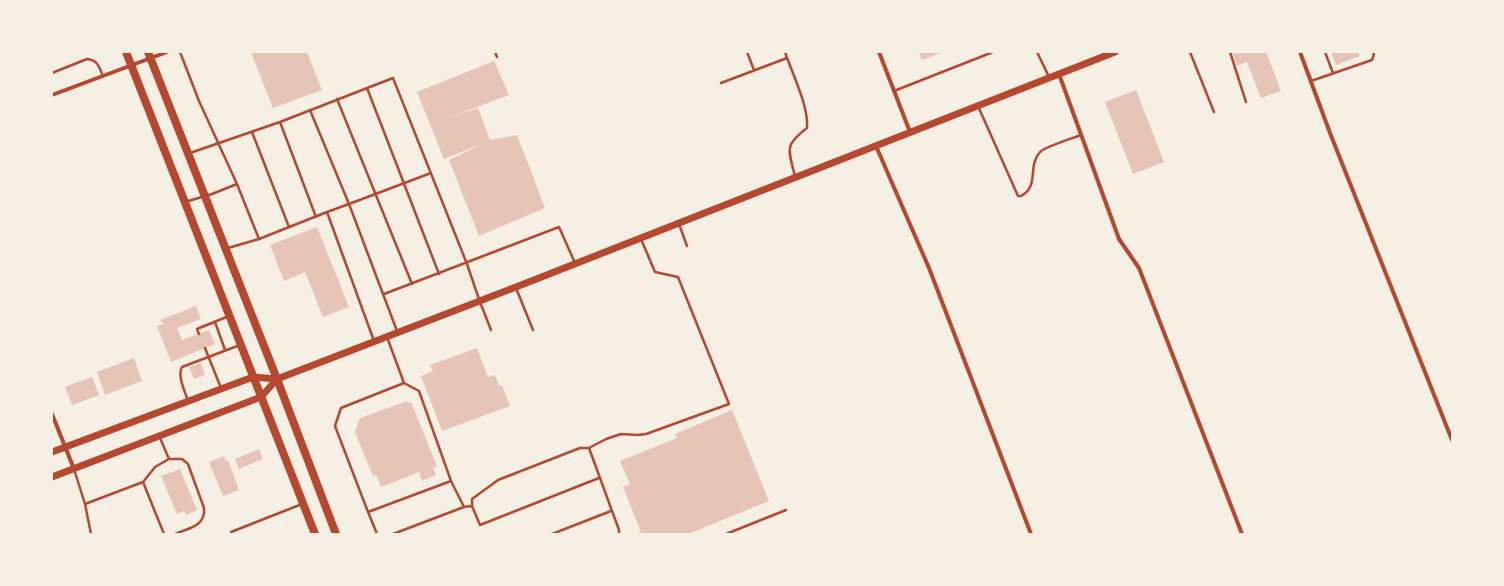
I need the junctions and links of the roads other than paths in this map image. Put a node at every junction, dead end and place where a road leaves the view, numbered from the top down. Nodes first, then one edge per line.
1 (126, 52) edge
2 (167, 52) edge
3 (180, 52) edge
4 (495, 52) edge
5 (747, 52) edge
6 (785, 52) edge
7 (879, 52) edge
8 (993, 52) edge
9 (1038, 52) edge
10 (1115, 52) edge
11 (1190, 52) edge
12 (1230, 52) edge
13 (1300, 52) edge
14 (1325, 52) edge
15 (1373, 52) edge
16 (149, 55) edge
17 (497, 57) dead end
18 (787, 58) junction
19 (131, 65) junction
20 (754, 70) junction
21 (52, 73) edge
22 (1333, 73) junction
23 (1059, 74) junction
24 (102, 76) junction
25 (1049, 78) junction
26 (1311, 81) junction
27 (721, 82) dead end
28 (367, 88) junction
29 (894, 91) junction
30 (52, 95) edge
31 (337, 99) junction
32 (1246, 102) dead end
33 (978, 106) junction
34 (310, 110) junction
35 (1214, 112) dead end
36 (280, 122) junction
37 (252, 132) junction
38 (910, 132) junction
39 (1081, 135) junction
40 (219, 144) junction
41 (876, 146) junction
42 (188, 154) junction
43 (431, 173) junction
44 (795, 178) junction
45 (404, 183) junction
46 (237, 184) junction
47 (376, 194) junction
48 (205, 196) junction
49 (185, 202) junction
50 (349, 204) junction
51 (327, 212) junction
52 (316, 217) junction
53 (678, 223) junction
54 (289, 227) junction
55 (641, 238) junction
56 (259, 239) junction
57 (687, 246) dead end
58 (225, 248) junction
59 (467, 264) junction
60 (576, 264) junction
61 (439, 274) junction
62 (412, 284) junction
63 (516, 288) junction
64 (384, 294) junction
65 (480, 302) junction
66 (229, 316) junction
67 (214, 322) junction
68 (491, 330) dead end
69 (533, 330) dead end
70 (397, 332) junction
71 (198, 334) dead end
72 (387, 336) junction
73 (375, 341) junction
74 (240, 345) junction
75 (205, 348) dead end
76 (225, 350) junction
77 (208, 356) junction
78 (253, 377) junction
79 (277, 379) junction
80 (404, 383) junction
81 (222, 389) junction
82 (261, 396) junction
83 (188, 401) junction
84 (53, 417) edge
85 (159, 436) junction
86 (1452, 440) edge
87 (65, 447) junction
88 (589, 448) junction
89 (52, 452) edge
90 (169, 459) junction
91 (74, 469) junction
92 (52, 477) edge
93 (600, 478) junction
94 (451, 481) junction
95 (143, 482) junction
96 (85, 504) junction
97 (303, 504) junction
98 (472, 506) junction
99 (464, 508) junction
100 (786, 510) dead end
101 (611, 511) junction
102 (368, 512) junction
103 (91, 534) edge
104 (164, 534) edge
105 (175, 534) edge
106 (232, 534) edge
107 (315, 534) edge
108 (336, 534) edge
109 (377, 534) edge
110 (393, 534) edge
111 (552, 534) edge
112 (619, 534) edge
113 (726, 534) edge
114 (1031, 534) edge
115 (1242, 534) edge

1 - 19 main road
2 - 16 street
3 - 40 lane
4 - 17 lane
5 - 20 lane
6 - 18 lane
7 - 29 street
8 - 29 lane
9 - 25 lane
10 - 23 main road
11 - 35 lane
12 - 32 lane
13 - 26 street
14 - 22 lane
15 - 22 lane
16 - 19 street
16 - 42 main road
18 - 20 lane
18 - 44 lane
19 - 24 street
19 - 49 main road
20 - 27 lane
21 - 24 lane
22 - 26 lane
23 - 25 main road
23 - 39 street
24 - 30 street
25 - 33 main road
26 - 86 street
28 - 31 lane
28 - 43 lane
28 - 45 lane
29 - 38 street
31 - 34 lane
31 - 47 lane
33 - 38 main road
33 - 39 lane
34 - 36 lane
34 - 50 lane
36 - 37 lane
36 - 52 lane
37 - 40 lane
37 - 54 lane
38 - 41 main road
39 - 115 street
40 - 42 lane
40 - 46 lane
41 - 44 main road
41 - 114 street
42 - 48 main road
43 - 45 lane
43 - 59 lane
44 - 53 main road
45 - 47 lane
45 - 61 lane
46 - 48 lane
46 - 56 lane
47 - 50 lane
47 - 62 lane
48 - 49 lane
48 - 58 main road
49 - 66 main road
50 - 51 lane
50 - 64 lane
51 - 52 lane
51 - 73 lane
52 - 54 lane
53 - 55 main road
53 - 57 lane
54 - 56 lane
55 - 60 main road
55 - 88 lane
56 - 58 lane
58 - 79 main road
59 - 60 lane
59 - 61 lane
59 - 65 lane
60 - 63 main road
61 - 62 lane
62 - 64 lane
63 - 65 main road
63 - 69 lane
64 - 70 lane
65 - 68 lane
65 - 70 main road
66 - 67 lane
66 - 74 main road
67 - 71 lane
67 - 76 lane
70 - 72 main road
72 - 73 main road
72 - 80 lane
73 - 79 main road
74 - 76 lane
74 - 78 main road
75 - 77 lane
76 - 77 lane
77 - 81 lane
77 - 83 lane
78 - 79 main road
78 - 81 main road
78 - 82 main road
79 - 82 main road
79 - 108 main road
80 - 94 lane
80 - 102 lane
81 - 83 main road
82 - 85 main road
82 - 97 main road
83 - 87 main road
84 - 87 street
85 - 90 lane
85 - 91 main road
87 - 89 main road
87 - 91 street
88 - 93 lane
88 - 98 lane
90 - 95 lane
90 - 105 lane
91 - 92 main road
91 - 96 lane
93 - 98 lane
93 - 101 lane
94 - 99 lane
94 - 102 lane
95 - 96 lane
95 - 104 lane
96 - 103 lane
97 - 106 lane
97 - 107 main road
98 - 99 lane
99 - 110 lane
100 - 113 lane
101 - 111 lane
101 - 112 lane
102 - 109 lane

